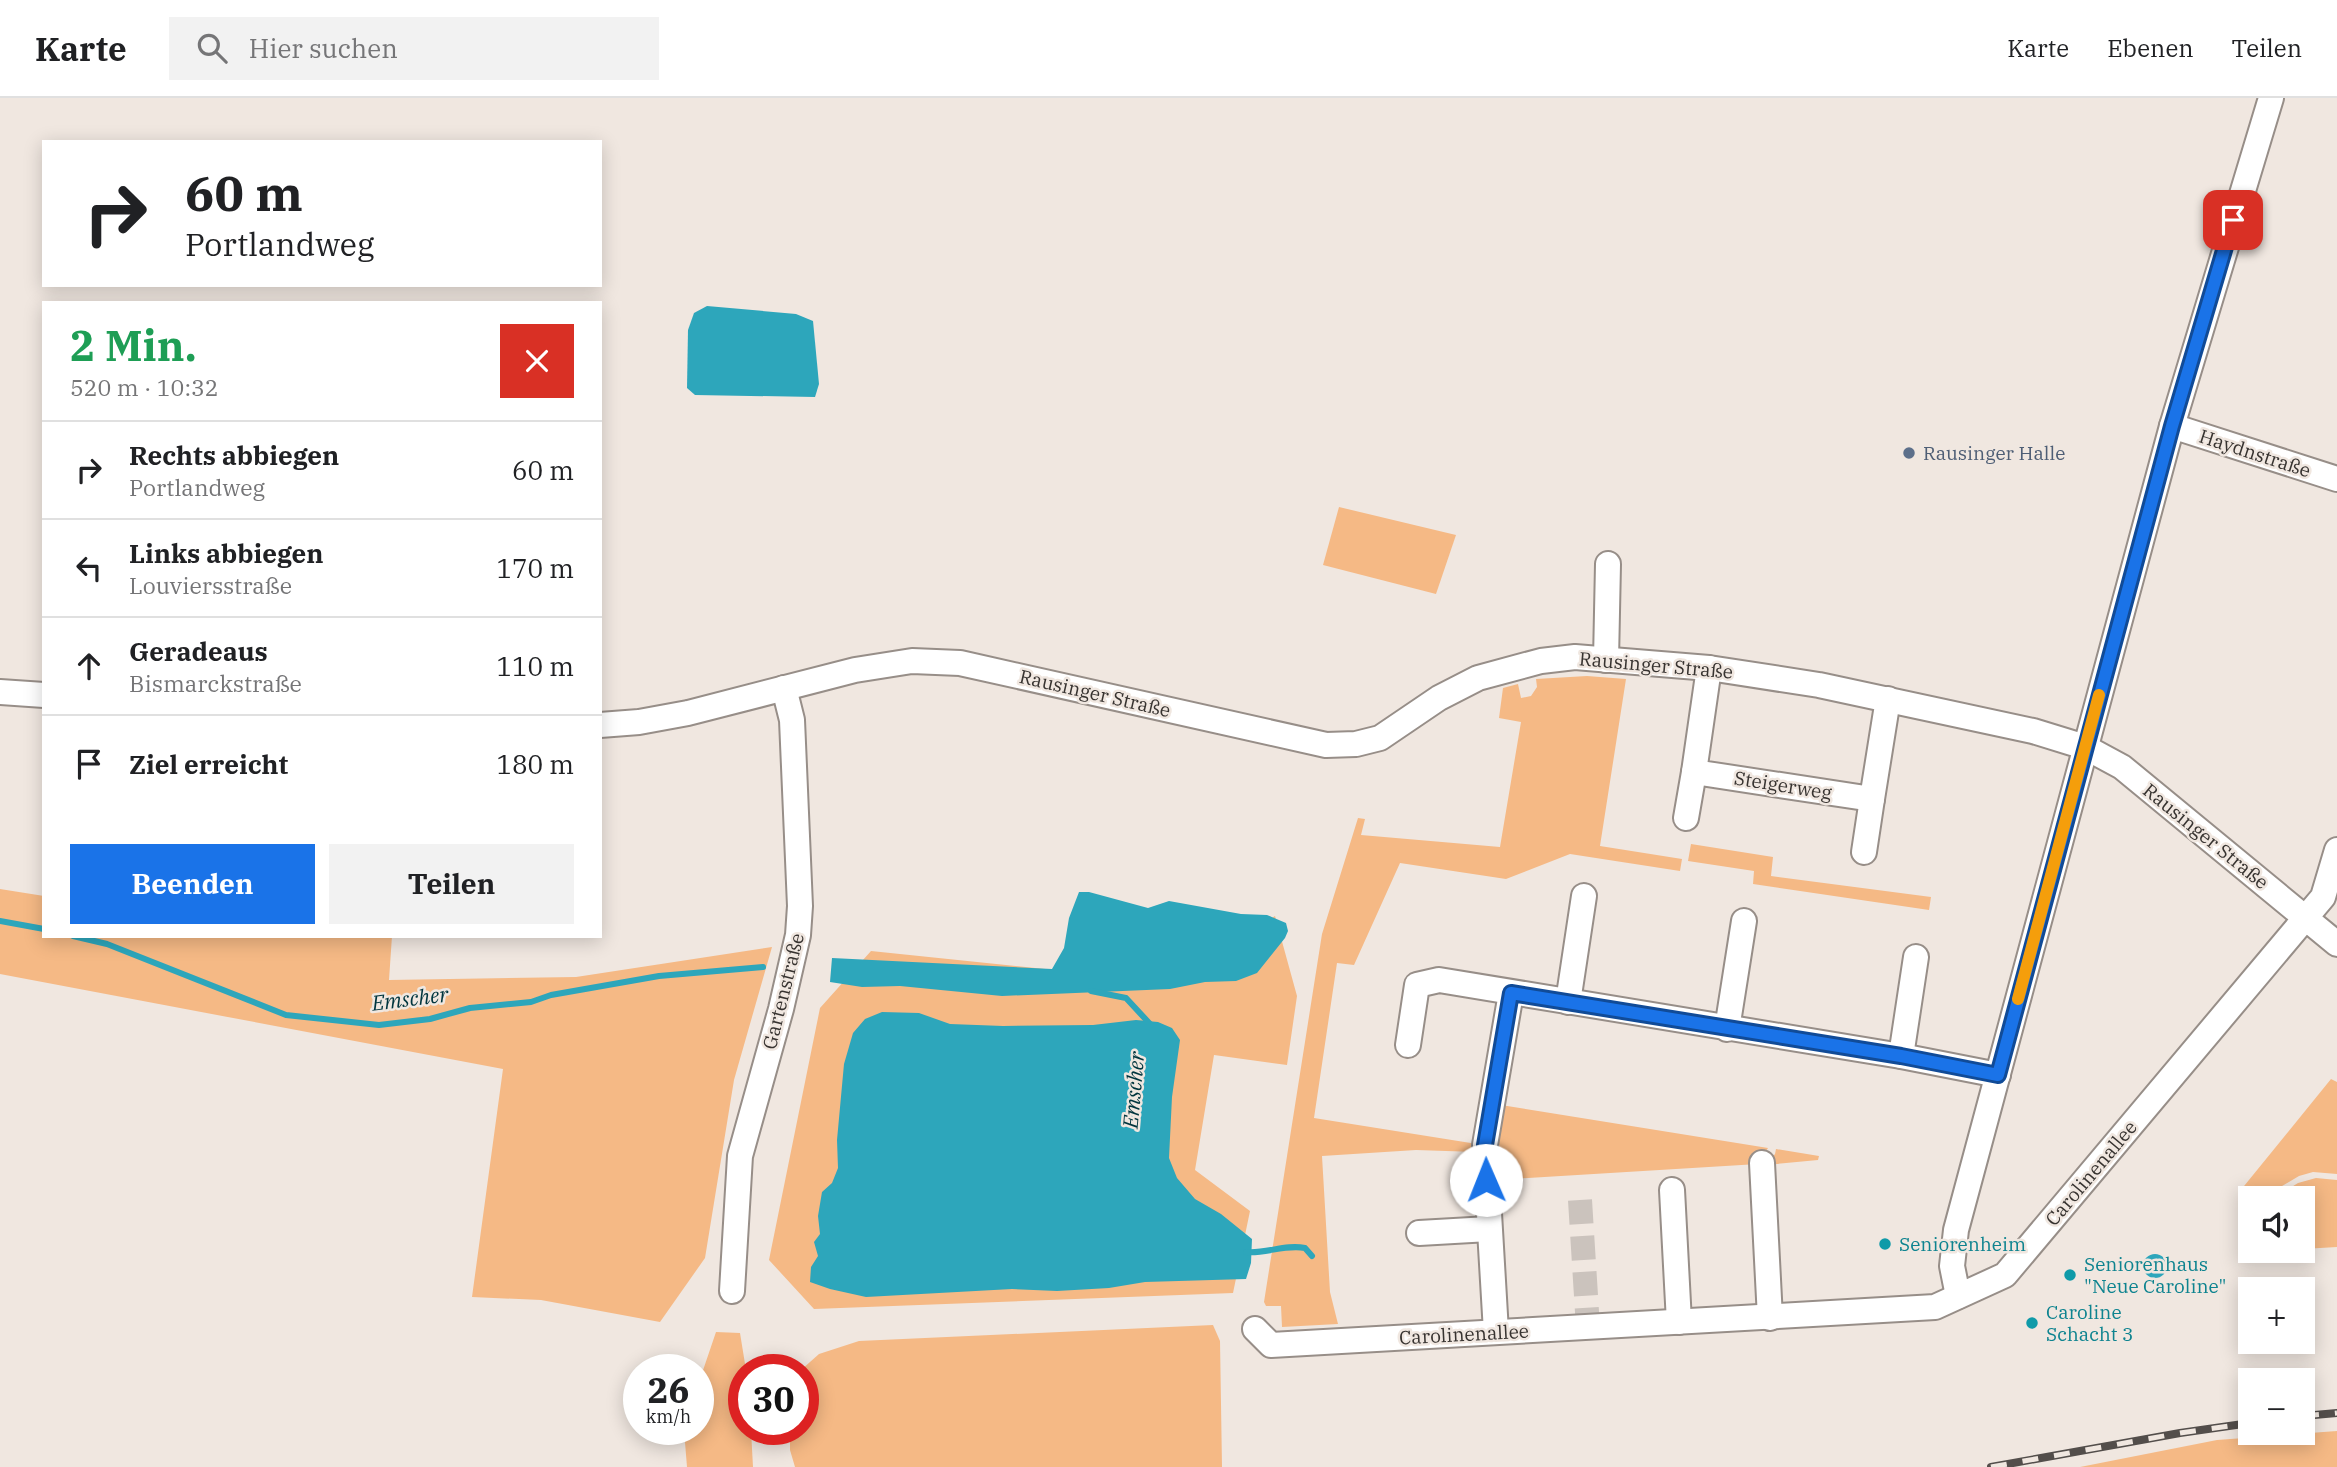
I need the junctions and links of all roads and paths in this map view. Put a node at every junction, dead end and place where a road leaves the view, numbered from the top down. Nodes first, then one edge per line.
1 (2271, 98) edge
2 (2172, 426) junction
3 (2337, 479) edge
4 (1608, 564) dead end
5 (1606, 660) junction
6 (1709, 668) junction
7 (784, 688) junction
8 (0, 692) edge
9 (42, 695) edge
10 (1888, 699) junction
11 (602, 725) edge
12 (2085, 747) junction
13 (1694, 772) junction
14 (1872, 799) junction
15 (1686, 818) dead end
16 (2337, 850) edge
17 (1864, 852) dead end
18 (1584, 896) dead end
19 (2306, 918) junction
20 (1744, 921) dead end
21 (2337, 944) edge
22 (1916, 957) dead end
23 (1511, 993) junction
24 (1568, 1002) junction
25 (1727, 1029) junction
26 (1408, 1045) dead end
27 (1901, 1056) junction
28 (1998, 1075) junction
29 (1762, 1164) dead end
30 (1672, 1190) dead end
31 (1489, 1229) junction
32 (1419, 1233) dead end
33 (732, 1291) dead end
34 (1958, 1296) junction
35 (1770, 1318) junction
36 (1679, 1322) junction
37 (1255, 1329) dead end
38 (1496, 1332) junction

1 - 2 street
2 - 3 street, Haydnstraße
2 - 12 street
4 - 5 street
5 - 6 street, Rausinger Straße
5 - 7 street, Rausinger Straße
6 - 10 street, Rausinger Straße
6 - 13 street
7 - 11 street, Rausinger Straße
7 - 33 street, Gartenstraße
8 - 9 street
10 - 12 street, Rausinger Straße
10 - 14 street
12 - 19 street, Rausinger Straße
12 - 28 street
13 - 14 street, Steigerweg
13 - 15 street
14 - 17 street
16 - 19 street, Carolinenallee
18 - 24 street
19 - 21 street, Rausinger Straße
19 - 34 street, Carolinenallee
20 - 25 street
22 - 27 street
23 - 24 street
23 - 26 street
23 - 31 street
24 - 25 street
25 - 27 street
27 - 28 street
28 - 34 street
29 - 35 street
30 - 36 street
31 - 32 street
31 - 38 street
34 - 35 street, Carolinenallee
35 - 36 street, Carolinenallee
36 - 38 street, Carolinenallee
37 - 38 street, Carolinenallee

